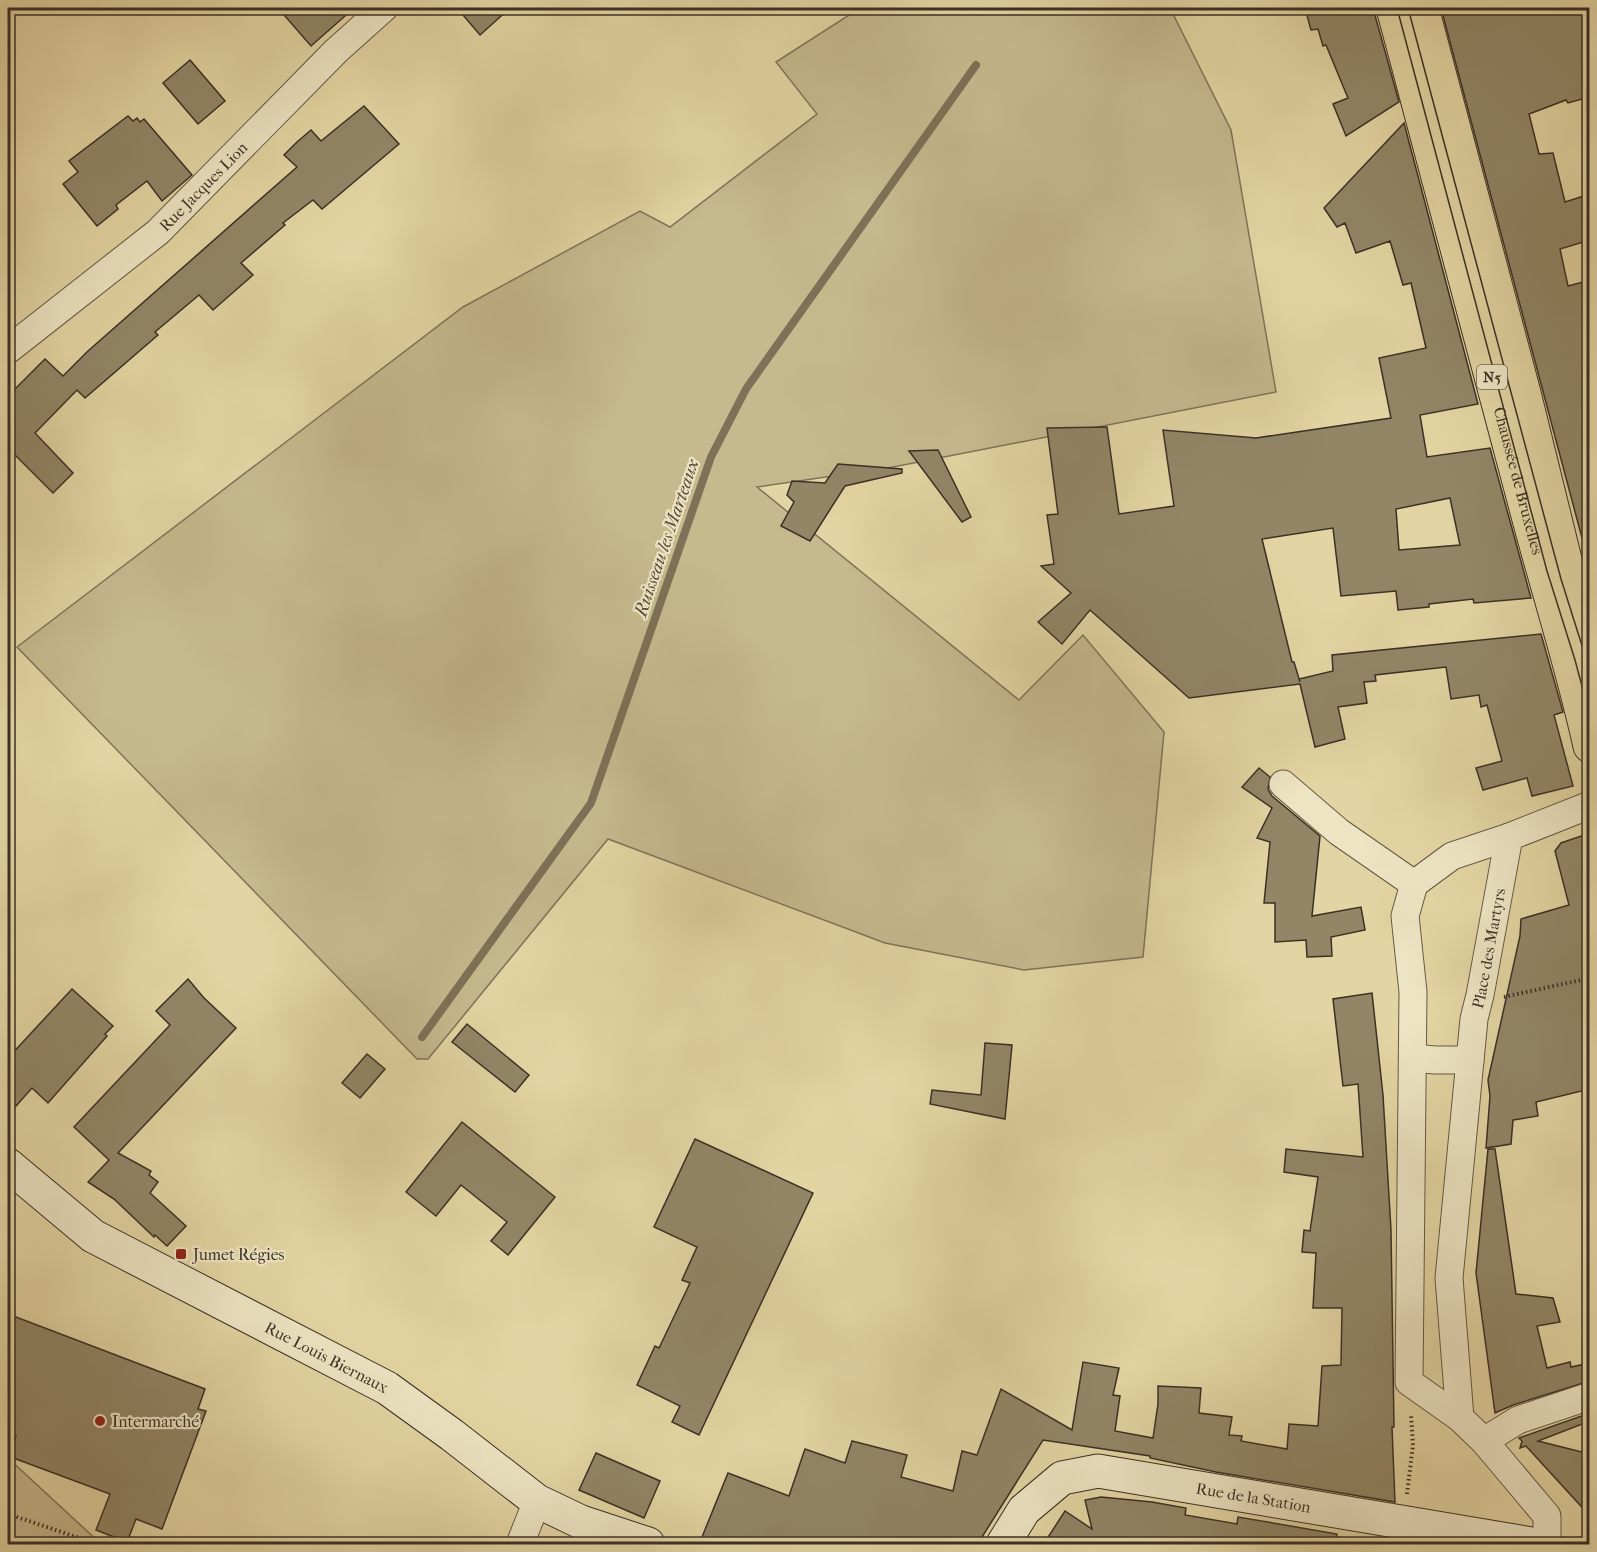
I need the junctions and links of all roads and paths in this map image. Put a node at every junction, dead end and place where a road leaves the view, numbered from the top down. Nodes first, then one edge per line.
1 (384, 8) edge
2 (1393, 8) edge
3 (1422, 8) edge
4 (8, 350) edge
5 (1590, 659) edge
6 (1590, 746) edge
7 (1283, 784) dead end
8 (1590, 805) edge
9 (1509, 837) junction
10 (1414, 884) junction
11 (1590, 978) edge
12 (1480, 995) junction
13 (1413, 1058) junction
14 (1470, 1060) junction
15 (8, 1165) edge
16 (1410, 1236) junction
17 (1452, 1238) junction
18 (1409, 1382) junction
19 (1590, 1396) edge
20 (1460, 1418) junction
21 (1484, 1441) junction
22 (537, 1501) junction
23 (8, 1514) edge
24 (1404, 1522) junction
25 (97, 1545) edge
26 (520, 1545) edge
27 (648, 1545) edge
28 (1003, 1545) edge
29 (1532, 1545) edge
30 (1547, 1545) edge

1 - 4 street, Rue Jacques Lion
2 - 6 main road, Chaussée de Bruxelles / N5
3 - 5 main road, Chaussée de Bruxelles / N5
7 - 10 street
8 - 9 street
9 - 10 street
9 - 12 street, Place des Martyrs
10 - 13 street
11 - 12 path
12 - 14 street, Place des Martyrs
13 - 14 street
13 - 16 street
14 - 17 street, Place des Martyrs
15 - 22 street, Rue Louis Biernaux
16 - 17 street
16 - 18 street
17 - 20 street, Place des Martyrs
18 - 20 street
18 - 24 path
19 - 21 street
20 - 21 street
21 - 30 street
22 - 26 street
22 - 27 street, Rue Louis Biernaux
23 - 25 path
24 - 28 street, Rue de la Station
24 - 29 street, Rue de la Station

